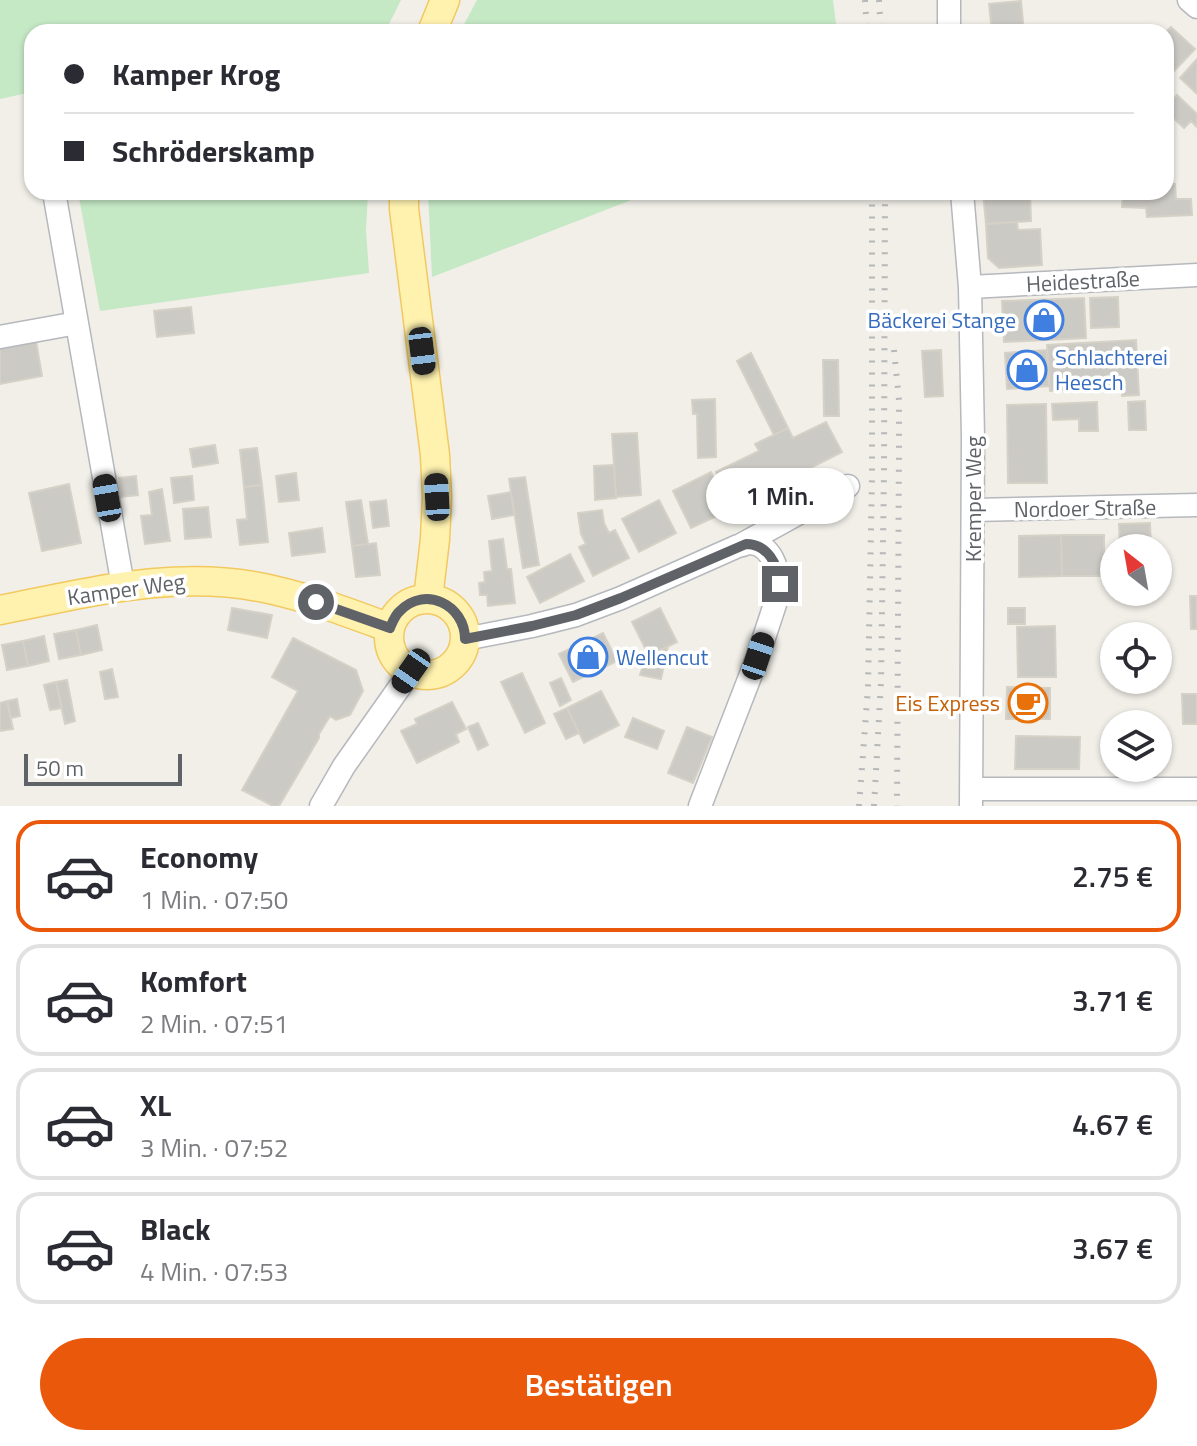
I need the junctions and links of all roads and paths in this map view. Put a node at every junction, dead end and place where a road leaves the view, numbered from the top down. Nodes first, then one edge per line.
1 (445, 0) edge
2 (949, 0) edge
3 (1189, 0) edge
4 (1197, 7) edge
5 (435, 24) edge
6 (949, 24) edge
7 (55, 200) edge
8 (404, 200) edge
9 (963, 200) edge
10 (1197, 275) edge
11 (970, 287) junction
12 (77, 323) junction
13 (0, 337) edge
14 (848, 486) dead end
15 (1197, 505) edge
16 (973, 510) junction
17 (746, 545) junction
18 (123, 586) junction
19 (428, 599) junction
20 (0, 610) edge
21 (390, 628) junction
22 (465, 639) junction
23 (411, 671) junction
24 (1197, 789) edge
25 (971, 798) edge
26 (321, 806) edge
27 (700, 806) edge

1 - 5 main road
2 - 6 street
3 - 4 street
7 - 12 street
8 - 19 main road
9 - 11 street, Kremper Weg
10 - 11 street, Heidestraße
11 - 16 street, Kremper Weg
12 - 13 street
12 - 18 street
14 - 17 street
15 - 16 street, Nordoer Straße
16 - 25 street, Kremper Weg
17 - 22 street
17 - 27 street
18 - 20 main road, Kamper Weg
18 - 21 main road, Kamper Weg
19 - 21 main road
19 - 22 main road
21 - 23 main road
22 - 23 main road
23 - 26 street
24 - 25 street

